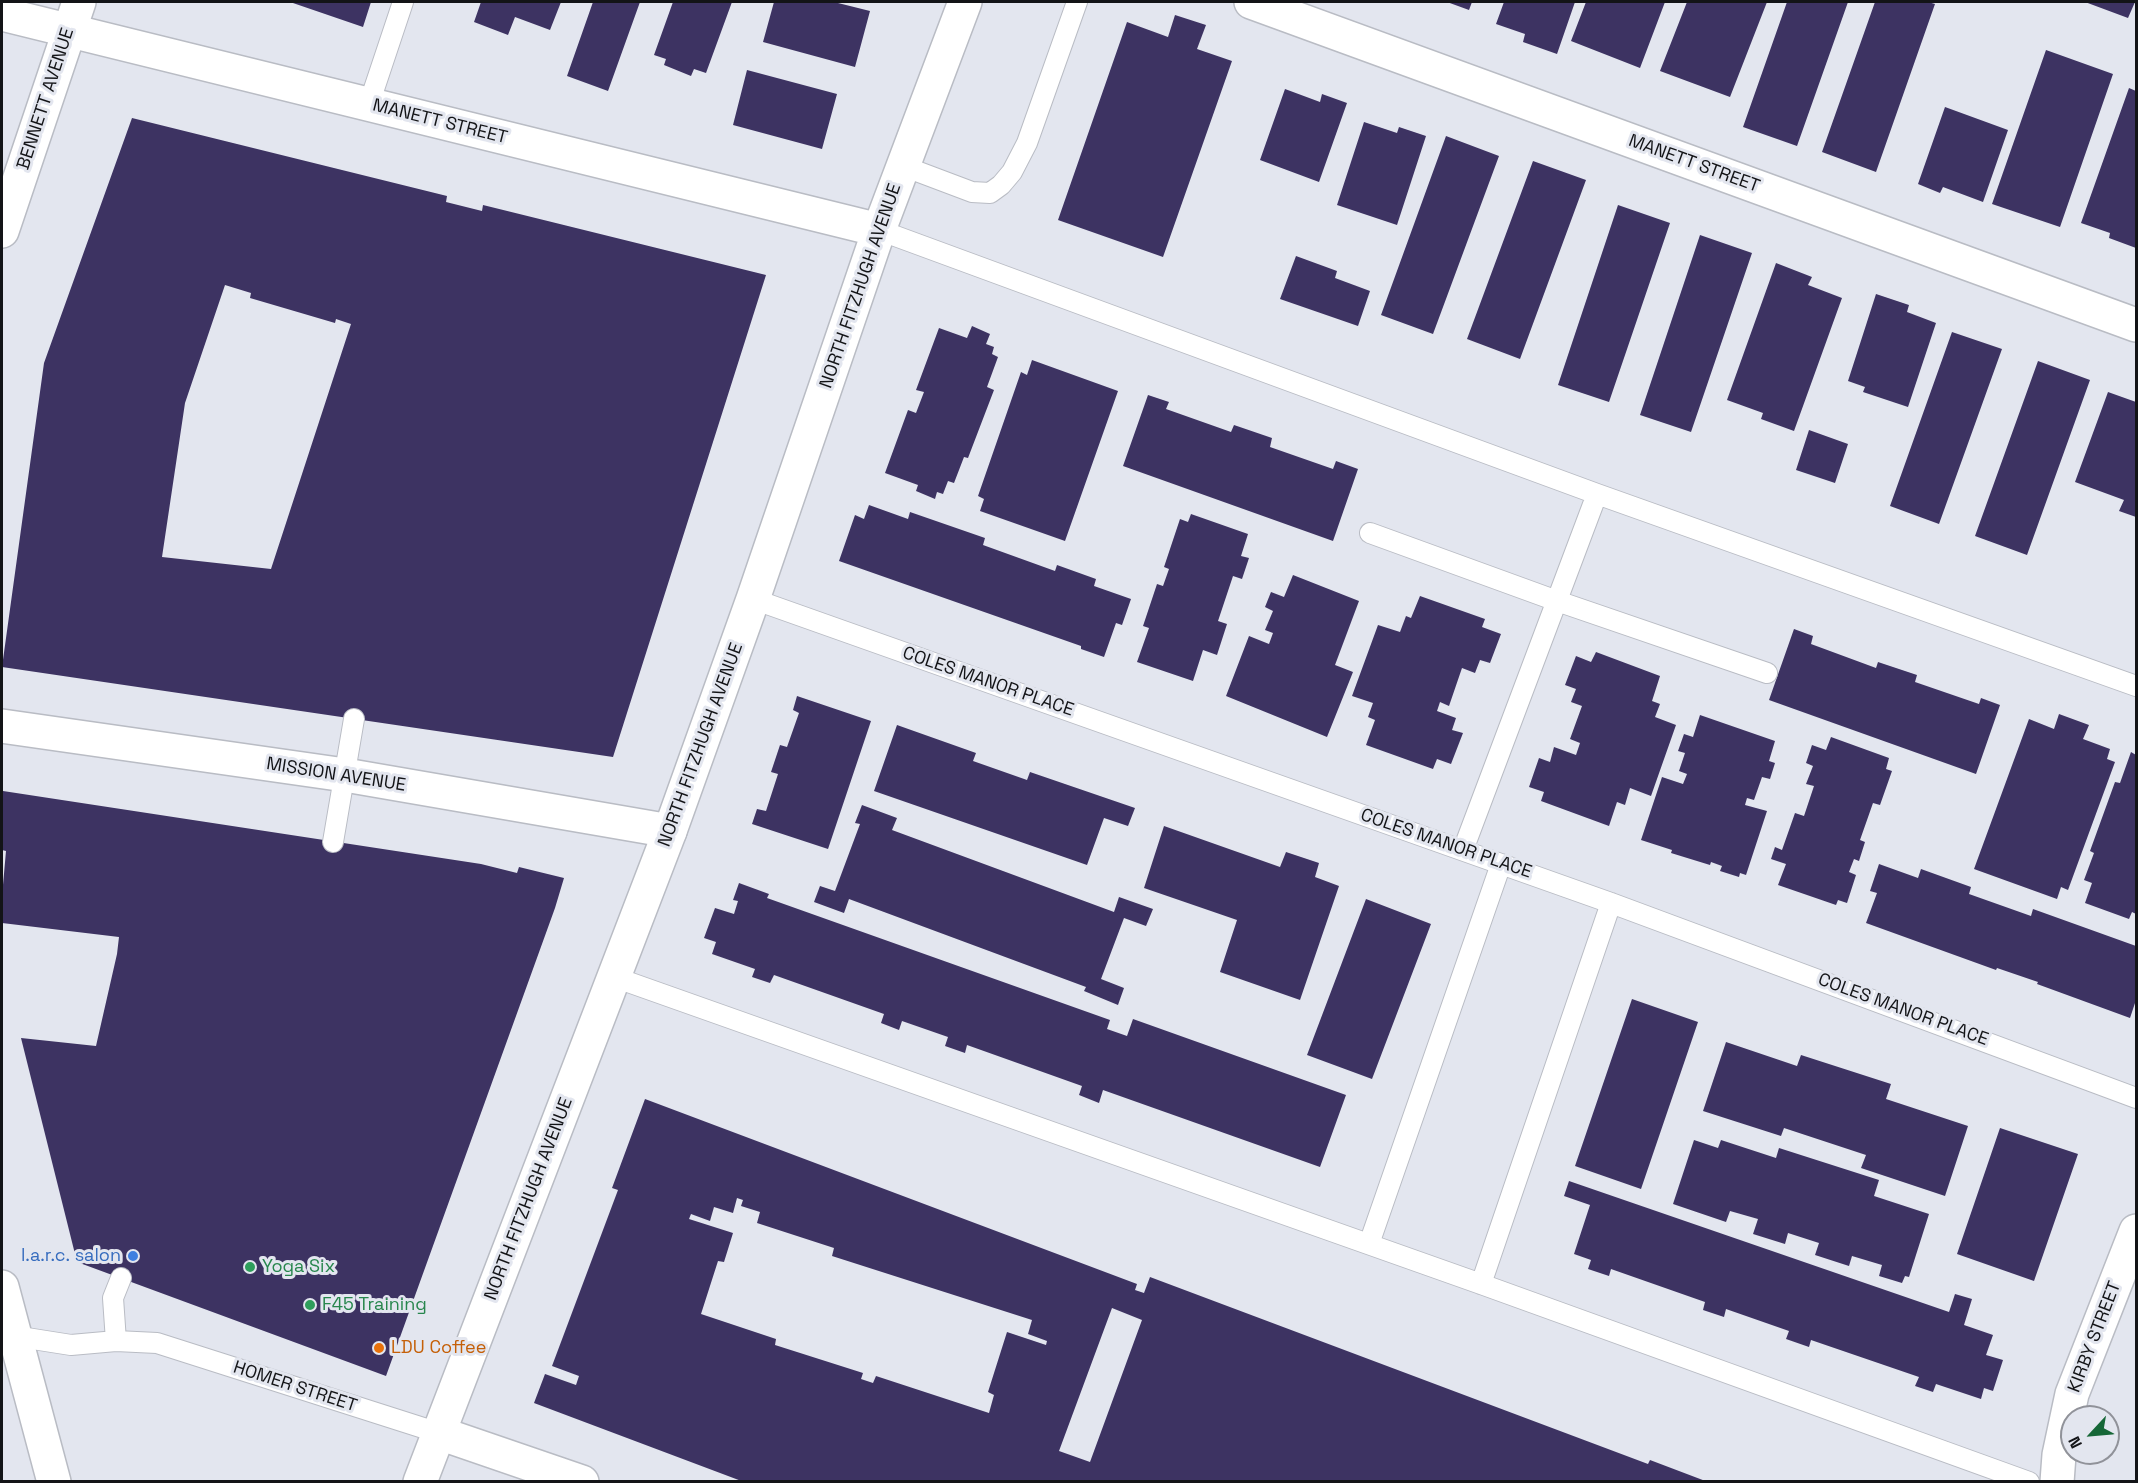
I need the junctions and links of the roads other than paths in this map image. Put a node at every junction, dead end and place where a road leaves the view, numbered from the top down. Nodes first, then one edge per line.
1 (403, 2) edge
2 (965, 2) edge
3 (1077, 2) edge
4 (1251, 2) edge
5 (2, 14) edge
6 (74, 16) edge
7 (369, 104) junction
8 (903, 166) junction
9 (879, 230) junction
10 (2, 231) edge
11 (2136, 325) edge
12 (1597, 494) junction
13 (1370, 532) dead end
14 (753, 599) junction
15 (1557, 601) junction
16 (1767, 672) dead end
17 (2136, 686) edge
18 (354, 719) dead end
19 (2, 726) edge
20 (345, 776) junction
21 (670, 831) junction
22 (333, 842) dead end
23 (1463, 850) junction
24 (1501, 864) junction
25 (1611, 903) junction
26 (614, 977) junction
27 (2136, 1098) edge
28 (2136, 1231) edge
29 (1369, 1245) junction
30 (121, 1278) dead end
31 (1481, 1284) junction
32 (2, 1287) edge
33 (8, 1334) edge
34 (116, 1341) junction
35 (439, 1433) junction
36 (54, 1482) edge
37 (420, 1482) edge
38 (582, 1482) edge
39 (2029, 1482) edge
40 (2057, 1482) edge

1 - 7 lane
2 - 8 street, NORTH FITZHUGH AVENUE
3 - 8 lane
4 - 11 street, MANETT STREET
5 - 6 street, MANETT STREET
6 - 7 street, MANETT STREET
6 - 10 street, BENNETT AVENUE
7 - 9 street, MANETT STREET
8 - 9 street, NORTH FITZHUGH AVENUE
9 - 12 lane
9 - 14 street, NORTH FITZHUGH AVENUE
12 - 15 lane
12 - 17 lane
13 - 15 lane
14 - 21 street, NORTH FITZHUGH AVENUE
14 - 23 lane, COLES MANOR PLACE
15 - 16 lane
15 - 23 lane
18 - 20 lane
19 - 20 street, MISSION AVENUE
20 - 21 street, MISSION AVENUE
20 - 22 lane
21 - 26 street, NORTH FITZHUGH AVENUE
23 - 24 lane, COLES MANOR PLACE
24 - 25 lane, COLES MANOR PLACE
24 - 29 lane
25 - 27 lane, COLES MANOR PLACE
25 - 31 lane
26 - 29 lane
26 - 35 street, NORTH FITZHUGH AVENUE
28 - 40 street, KIRBY STREET
29 - 31 lane
30 - 34 lane
31 - 39 lane
32 - 33 street
33 - 34 lane, HOMER STREET
33 - 36 street
34 - 35 lane, HOMER STREET
35 - 37 street, NORTH FITZHUGH AVENUE
35 - 38 street, HOMER STREET

